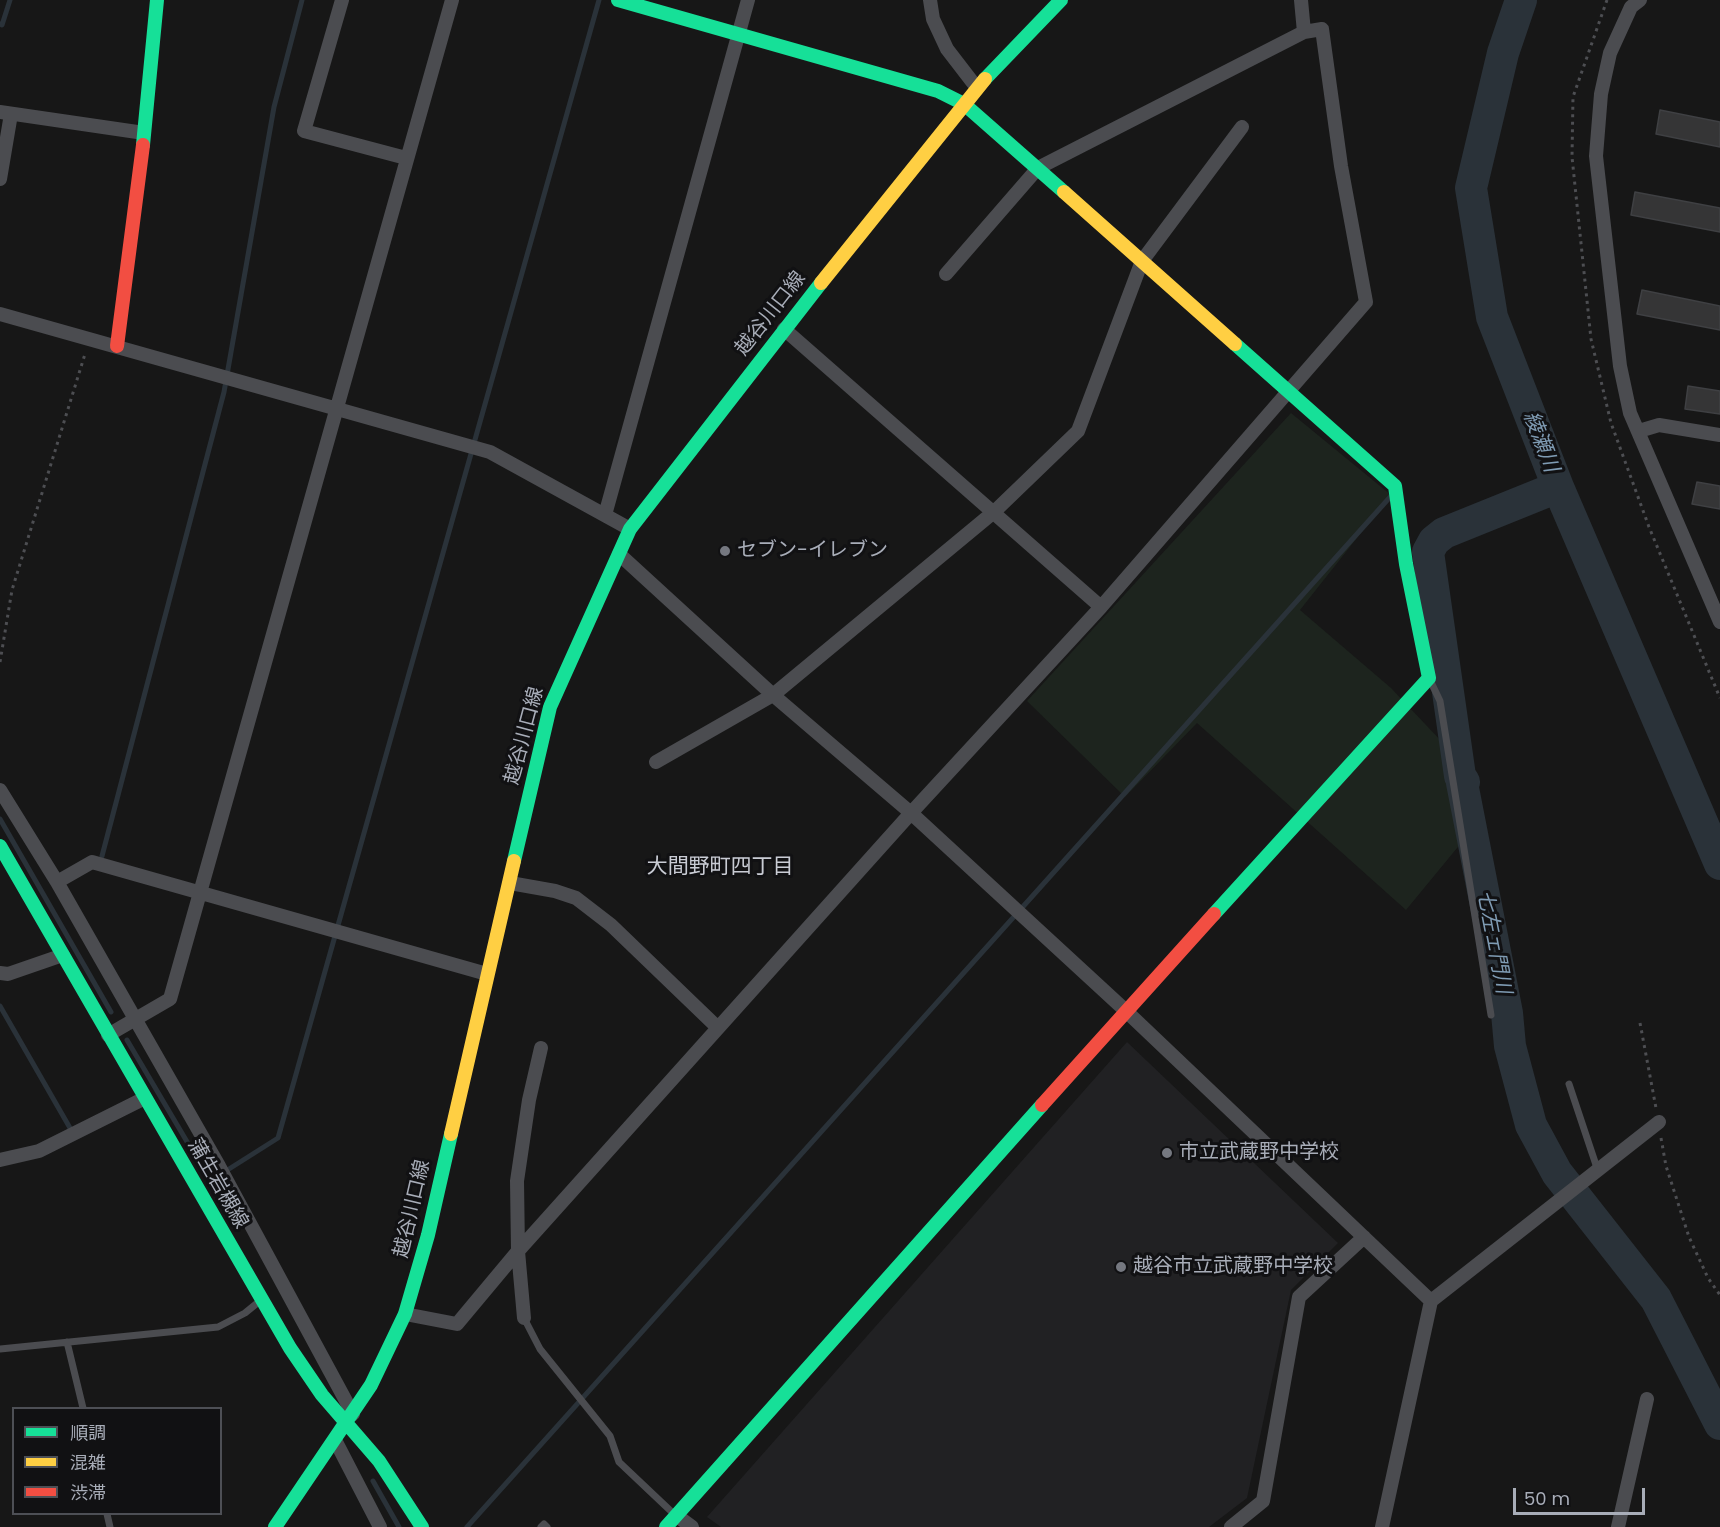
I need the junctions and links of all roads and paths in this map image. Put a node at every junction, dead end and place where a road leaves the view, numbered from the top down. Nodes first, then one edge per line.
1 (157, 0) edge
2 (342, 0) edge
3 (452, 0) edge
4 (618, 0) edge
5 (748, 0) edge
6 (930, 0) edge
7 (1061, 0) edge
8 (1301, 0) edge
9 (1640, 0) edge
10 (1304, 32) junction
11 (738, 36) junction
12 (977, 88) junction
13 (964, 104) junction
14 (5, 113) edge
15 (1242, 128) dead end
16 (144, 133) junction
17 (406, 158) junction
18 (1038, 168) junction
19 (0, 178) edge
20 (1142, 261) junction
21 (946, 274) dead end
22 (0, 315) edge
23 (784, 329) junction
24 (90, 338) junction
25 (117, 346) junction
26 (1289, 393) junction
27 (337, 410) junction
28 (1639, 431) junction
29 (1720, 435) edge
30 (994, 511) junction
31 (605, 515) junction
32 (630, 530) junction
33 (619, 554) junction
34 (1101, 607) junction
35 (1720, 622) edge
36 (0, 662) edge
37 (1429, 678) junction
38 (773, 695) junction
39 (656, 762) dead end
40 (0, 790) edge
41 (910, 813) junction
42 (0, 846) edge
43 (57, 882) junction
44 (510, 883) junction
45 (202, 893) junction
46 (63, 955) junction
47 (0, 973) edge
48 (487, 974) junction
49 (1126, 1011) junction
50 (1491, 1015) dead end
51 (135, 1019) junction
52 (1640, 1023) dead end
53 (718, 1028) junction
54 (108, 1035) junction
55 (541, 1048) dead end
56 (1569, 1084) dead end
57 (145, 1098) junction
58 (1659, 1122) junction
59 (0, 1160) edge
60 (1598, 1171) junction
61 (1364, 1237) junction
62 (518, 1251) junction
63 (1720, 1295) edge
64 (262, 1300) junction
65 (1431, 1301) junction
66 (405, 1314) junction
67 (524, 1318) joint
68 (67, 1342) junction
69 (0, 1349) edge
70 (1647, 1399) dead end
71 (83, 1407) edge
72 (350, 1419) junction
73 (335, 1440) junction
74 (677, 1516) junction
75 (275, 1527) edge
76 (380, 1527) edge
77 (422, 1527) edge
78 (542, 1527) edge
79 (547, 1527) edge
80 (666, 1527) edge
81 (692, 1527) edge
82 (1231, 1527) edge
83 (1382, 1527) edge
84 (1618, 1527) edge

1 - 16 street
2 - 17 street
3 - 17 street
4 - 11 street
5 - 11 street
6 - 12 street
7 - 12 street, 越谷川口線
8 - 10 street
9 - 28 street
10 - 18 street
10 - 26 street
11 - 13 street
11 - 31 street
12 - 13 street, 越谷川口線
13 - 18 street
13 - 23 street, 越谷川口線
14 - 16 street
14 - 19 street
15 - 20 street
16 - 25 street
17 - 27 street
18 - 20 street
18 - 21 street
20 - 26 street
20 - 30 street
22 - 24 street
23 - 30 street
23 - 32 street, 越谷川口線
24 - 25 street
24 - 36 path
25 - 27 street
26 - 34 street
26 - 37 street
27 - 31 street
27 - 45 street
28 - 29 street
28 - 35 street
30 - 34 street
30 - 38 street
31 - 32 street
32 - 33 street, 越谷川口線
33 - 38 street
33 - 44 street, 越谷川口線
34 - 41 street
37 - 49 street
37 - 50 lane
38 - 39 street
38 - 41 street
40 - 43 street
41 - 49 street
41 - 53 street
42 - 46 street, 蒲生岩槻線
43 - 45 street
43 - 51 street
44 - 48 street, 越谷川口線
44 - 53 street
45 - 48 street
45 - 51 street
46 - 47 street
46 - 54 street, 蒲生岩槻線
48 - 66 street, 越谷川口線
49 - 61 street
49 - 74 street
51 - 54 street
51 - 72 street
52 - 58 path
53 - 62 street
54 - 57 street, 蒲生岩槻線
55 - 62 street
56 - 60 lane
57 - 59 street
57 - 64 street, 蒲生岩槻線
58 - 60 street
58 - 63 path
60 - 65 street
61 - 65 street
61 - 82 street
62 - 66 street
62 - 67 street
64 - 68 lane
64 - 72 street, 蒲生岩槻線
65 - 83 street
66 - 72 street, 越谷川口線
67 - 74 lane
68 - 69 lane
68 - 71 lane
70 - 84 street
72 - 73 street, 越谷川口線
72 - 77 street, 蒲生岩槻線
73 - 75 street, 越谷川口線
73 - 76 street
74 - 80 street
74 - 81 street
78 - 79 lane

